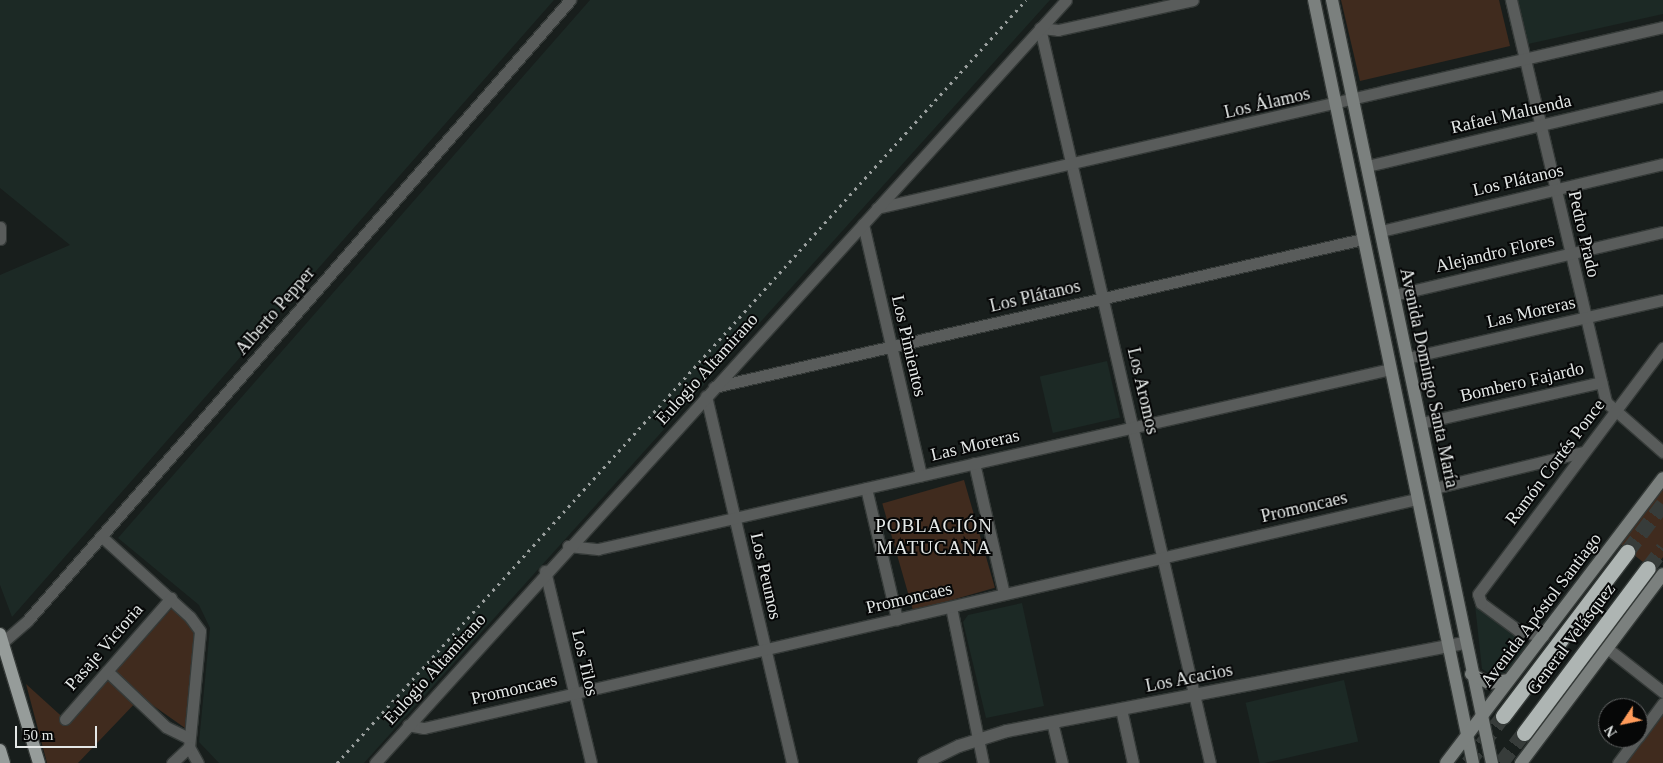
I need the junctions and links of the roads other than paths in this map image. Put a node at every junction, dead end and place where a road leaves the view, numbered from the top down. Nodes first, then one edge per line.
1 (570, 0) edge
2 (1066, 0) edge
3 (1194, 0) edge
4 (1314, 0) edge
5 (1332, 0) edge
6 (1511, 0) edge
7 (1663, 27) edge
8 (1040, 28) junction
9 (1525, 60) junction
10 (1663, 96) edge
11 (1353, 100) junction
12 (1335, 105) junction
13 (1541, 125) junction
14 (1072, 164) junction
15 (1663, 164) edge
16 (1367, 166) junction
17 (1556, 189) junction
18 (877, 208) junction
19 (863, 224) junction
20 (0, 228) edge
21 (1381, 231) junction
22 (1663, 232) edge
23 (0, 238) edge
24 (1363, 239) junction
25 (1571, 253) junction
26 (1394, 295) junction
27 (1104, 298) junction
28 (1663, 300) edge
29 (1586, 317) junction
30 (891, 346) junction
31 (1663, 348) edge
32 (1407, 358) junction
33 (1390, 369) junction
34 (1602, 382) junction
35 (710, 392) junction
36 (1614, 412) junction
37 (1421, 424) junction
38 (1134, 427) junction
39 (1583, 452) junction
40 (1663, 452) edge
41 (974, 463) junction
42 (921, 475) junction
43 (1663, 478) edge
44 (866, 488) junction
45 (1434, 488) junction
46 (1417, 499) junction
47 (734, 518) junction
48 (101, 536) junction
49 (568, 546) junction
50 (1626, 552) tunnel mouth
51 (1163, 557) junction
52 (1648, 568) tunnel mouth
53 (545, 571) junction
54 (1663, 574) tunnel mouth
55 (1004, 594) junction
56 (171, 598) junction
57 (951, 606) junction
58 (897, 619) junction
59 (1543, 636) junction
60 (1, 638) edge
61 (1465, 643) junction
62 (1449, 646) junction
63 (1607, 648) junction
64 (765, 649) junction
65 (107, 671) junction
66 (1471, 674) junction
67 (1509, 680) junction
68 (1663, 692) edge
69 (574, 693) junction
70 (1195, 695) junction
71 (1663, 703) edge
72 (1121, 709) junction
73 (1481, 716) junction
74 (1503, 716) tunnel mouth
75 (64, 719) dead end
76 (1052, 722) junction
77 (1648, 723) edge
78 (408, 725) junction
79 (1524, 733) tunnel mouth
80 (1467, 735) junction
81 (979, 738) junction
82 (189, 743) junction
83 (1629, 748) edge
84 (0, 750) edge
85 (4, 763) edge
86 (39, 763) edge
87 (172, 763) edge
88 (198, 763) edge
89 (375, 763) edge
90 (590, 763) edge
91 (792, 763) edge
92 (924, 763) edge
93 (983, 763) edge
94 (1062, 763) edge
95 (1133, 763) edge
96 (1210, 763) edge
97 (1446, 763) edge
98 (1473, 763) edge
99 (1492, 763) edge
100 (1521, 763) edge
101 (1618, 763) edge

1 - 48 street, Alberto Pepper
2 - 8 street, Eulogio Altamirano
3 - 8 street
4 - 12 main road, Avenida Domingo Santa María
5 - 11 main road, Avenida Domingo Santa María
6 - 9 street, Pedro Prado
7 - 9 street, Los Álamos
8 - 14 street, Los Aromos
8 - 18 street, Eulogio Altamirano
9 - 11 street, Los Álamos
9 - 13 street, Pedro Prado
10 - 13 street, Rafael Maluenda
11 - 12 street, Los Álamos
11 - 16 main road, Avenida Domingo Santa María
12 - 14 street, Los Álamos
12 - 24 main road, Avenida Domingo Santa María
13 - 16 street, Rafael Maluenda
13 - 17 street, Pedro Prado
14 - 18 street, Los Álamos
14 - 27 street, Los Aromos
15 - 17 street, Los Plátanos
16 - 21 main road, Avenida Domingo Santa María
17 - 21 street, Los Plátanos
17 - 25 street, Pedro Prado
18 - 19 street, Eulogio Altamirano
19 - 30 street, Los Pimientos
19 - 35 street, Eulogio Altamirano
20 - 23 street
21 - 26 main road, Avenida Domingo Santa María
22 - 25 street, Alejandro Flores
24 - 27 street, Los Plátanos
24 - 33 main road, Avenida Domingo Santa María
25 - 26 street, Alejandro Flores
25 - 29 street, Pedro Prado
26 - 32 main road, Avenida Domingo Santa María
27 - 30 street, Los Plátanos
27 - 38 street, Los Aromos
28 - 29 street, Las Moreras
29 - 32 street, Las Moreras
29 - 34 street, Pedro Prado
30 - 35 street, Los Plátanos
30 - 42 street, Los Pimientos
31 - 36 street, Ramón Cortés Ponce
32 - 37 main road, Avenida Domingo Santa María
33 - 38 street, Las Moreras
33 - 46 main road, Avenida Domingo Santa María
34 - 36 street, Pedro Prado
34 - 37 street, Bombero Fajardo
35 - 47 street, Los Peumos
35 - 49 street, Eulogio Altamirano
36 - 39 street, Ramón Cortés Ponce
36 - 40 street, Pedro Prado
37 - 45 main road, Avenida Domingo Santa María
38 - 41 street, Las Moreras
38 - 51 street, Los Aromos
39 - 45 street
39 - 59 street, Ramón Cortés Ponce
41 - 42 street, Las Moreras
41 - 55 street
42 - 44 street, Las Moreras
43 - 59 main road, Avenida Apóstol Santiago
44 - 47 street, Las Moreras
44 - 58 street
45 - 61 main road, Avenida Domingo Santa María
46 - 51 street, Promoncaes
46 - 62 main road, Avenida Domingo Santa María
47 - 49 street, Las Moreras
47 - 64 street, Los Peumos
48 - 56 street
48 - 60 street, Alberto Pepper
49 - 53 street, Eulogio Altamirano
50 - 74 highway, General Velásquez
51 - 55 street, Promoncaes
51 - 70 street, Los Aromos
52 - 79 highway, General Velásquez
53 - 69 street, Los Tilos
53 - 78 street, Eulogio Altamirano
54 - 63 main road
55 - 57 street, Promoncaes
56 - 65 street, Pasaje Victoria
56 - 82 street
57 - 58 street, Promoncaes
57 - 81 street
58 - 64 street, Promoncaes
59 - 67 main road, Avenida Apóstol Santiago
60 - 86 main road
61 - 62 street, Los Acacios
61 - 66 main road, Avenida Domingo Santa María
62 - 70 street, Los Acacios
62 - 80 main road, Avenida Domingo Santa María
63 - 68 street
63 - 100 main road
64 - 69 street, Promoncaes
64 - 91 street, Los Peumos
65 - 75 street, Pasaje Victoria
65 - 82 street
66 - 67 main road
66 - 73 main road, Avenida Domingo Santa María
67 - 73 main road, Avenida Apóstol Santiago
69 - 78 street, Promoncaes
69 - 90 street, Los Tilos
70 - 72 street, Los Acacios
70 - 96 street, Los Aromos
71 - 77 street
72 - 76 street, Los Acacios
72 - 95 street
73 - 80 main road, Avenida Apóstol Santiago
73 - 99 main road, Avenida Domingo Santa María
76 - 81 street, Los Acacios
76 - 94 street
78 - 89 street, Eulogio Altamirano
80 - 97 main road, Avenida Apóstol Santiago
80 - 98 main road, Avenida Domingo Santa María
81 - 92 street, Los Acacios
81 - 93 street
82 - 87 street
82 - 88 street
83 - 101 street
84 - 85 main road

